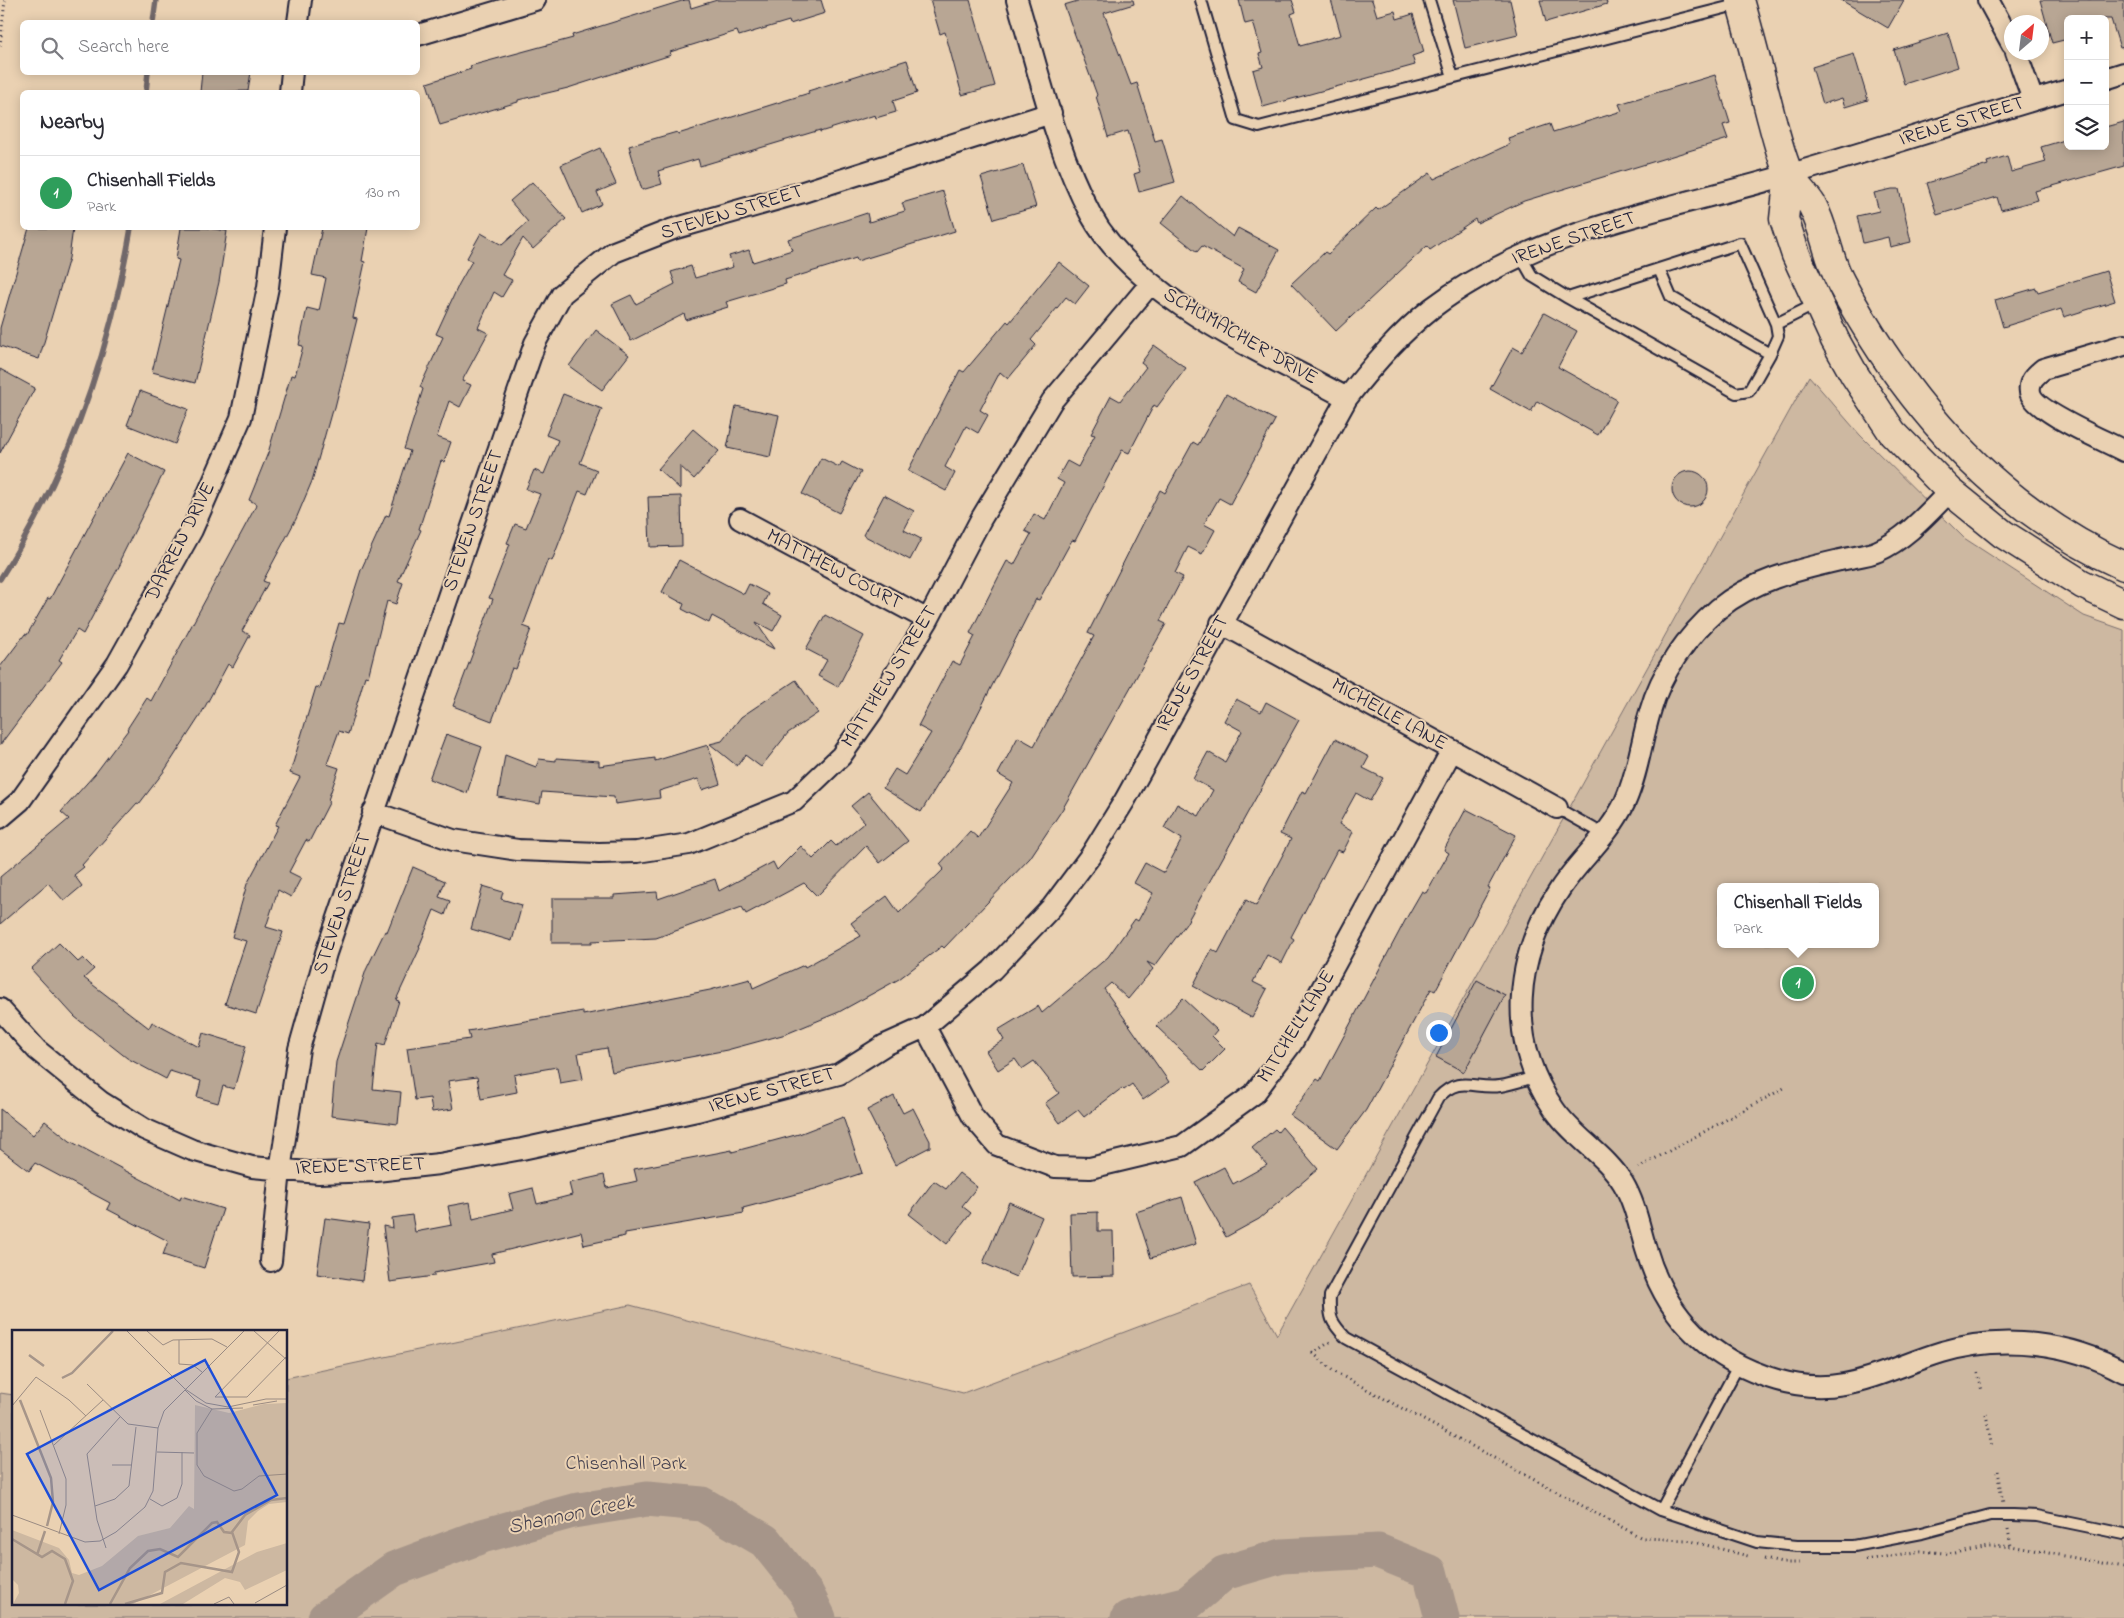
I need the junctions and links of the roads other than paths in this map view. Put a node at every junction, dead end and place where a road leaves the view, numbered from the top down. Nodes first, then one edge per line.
1 (301, 0) edge
2 (534, 0) edge
3 (1017, 0) edge
4 (1201, 0) edge
5 (1429, 0) edge
6 (1988, 0) edge
7 (1740, 2) edge
8 (298, 20) edge
9 (2004, 29) edge
10 (420, 34) edge
11 (2019, 60) edge
12 (2124, 73) edge
13 (292, 75) edge
14 (1453, 77) junction
15 (2109, 78) edge
16 (290, 90) edge
17 (2064, 91) edge
18 (2034, 100) junction
19 (1051, 113) junction
20 (1789, 174) junction
21 (274, 230) edge
22 (1520, 255) junction
23 (1659, 269) junction
24 (1151, 283) junction
25 (1568, 298) junction
26 (1817, 304) junction
27 (1776, 324) junction
28 (2124, 345) edge
29 (1770, 354) junction
30 (1347, 398) junction
31 (2124, 451) edge
32 (1950, 491) junction
33 (740, 519) dead end
34 (2124, 566) edge
35 (2124, 604) edge
36 (928, 620) junction
37 (1221, 623) junction
38 (1452, 750) junction
39 (1557, 808) joint
40 (373, 812) junction
41 (0, 818) edge
42 (1605, 835) junction
43 (0, 1009) edge
44 (925, 1027) junction
45 (1535, 1077) junction
46 (280, 1170) junction
47 (271, 1261) dead end
48 (1738, 1366) junction
49 (2124, 1372) edge
50 (1660, 1510) junction
51 (2124, 1534) edge

1 - 8 street
2 - 10 street
3 - 19 street, SCHUMACHER DRIVE
4 - 14 lane
5 - 14 lane
6 - 9 street
7 - 14 lane
7 - 20 main road
11 - 18 street
12 - 15 street
13 - 16 street
17 - 18 street, IRENE STREET
18 - 20 street, IRENE STREET
19 - 24 street, SCHUMACHER DRIVE
19 - 40 street, STEVEN STREET
20 - 22 street, IRENE STREET
20 - 26 main road
20 - 34 main road
21 - 41 street, DARREN DRIVE
22 - 25 lane
22 - 30 street, IRENE STREET
23 - 25 lane
23 - 27 lane
23 - 29 lane
24 - 30 street, SCHUMACHER DRIVE
24 - 36 street, MATTHEW STREET
25 - 29 lane
26 - 27 lane
26 - 32 main road
27 - 29 lane
28 - 31 street
30 - 37 street, IRENE STREET
32 - 35 main road
32 - 42 street
33 - 36 street, MATTHEW COURT
36 - 40 street, MATTHEW STREET
37 - 38 street, MICHELLE LANE
37 - 44 street, IRENE STREET
38 - 39 street, MICHELLE LANE
38 - 44 street, MITCHELL LANE
39 - 42 lane
40 - 46 street, STEVEN STREET
42 - 45 street
43 - 46 street, IRENE STREET
44 - 46 street, IRENE STREET
45 - 48 street
45 - 50 lane
46 - 47 street, STEVEN STREET
48 - 49 street
48 - 50 lane
50 - 51 lane

